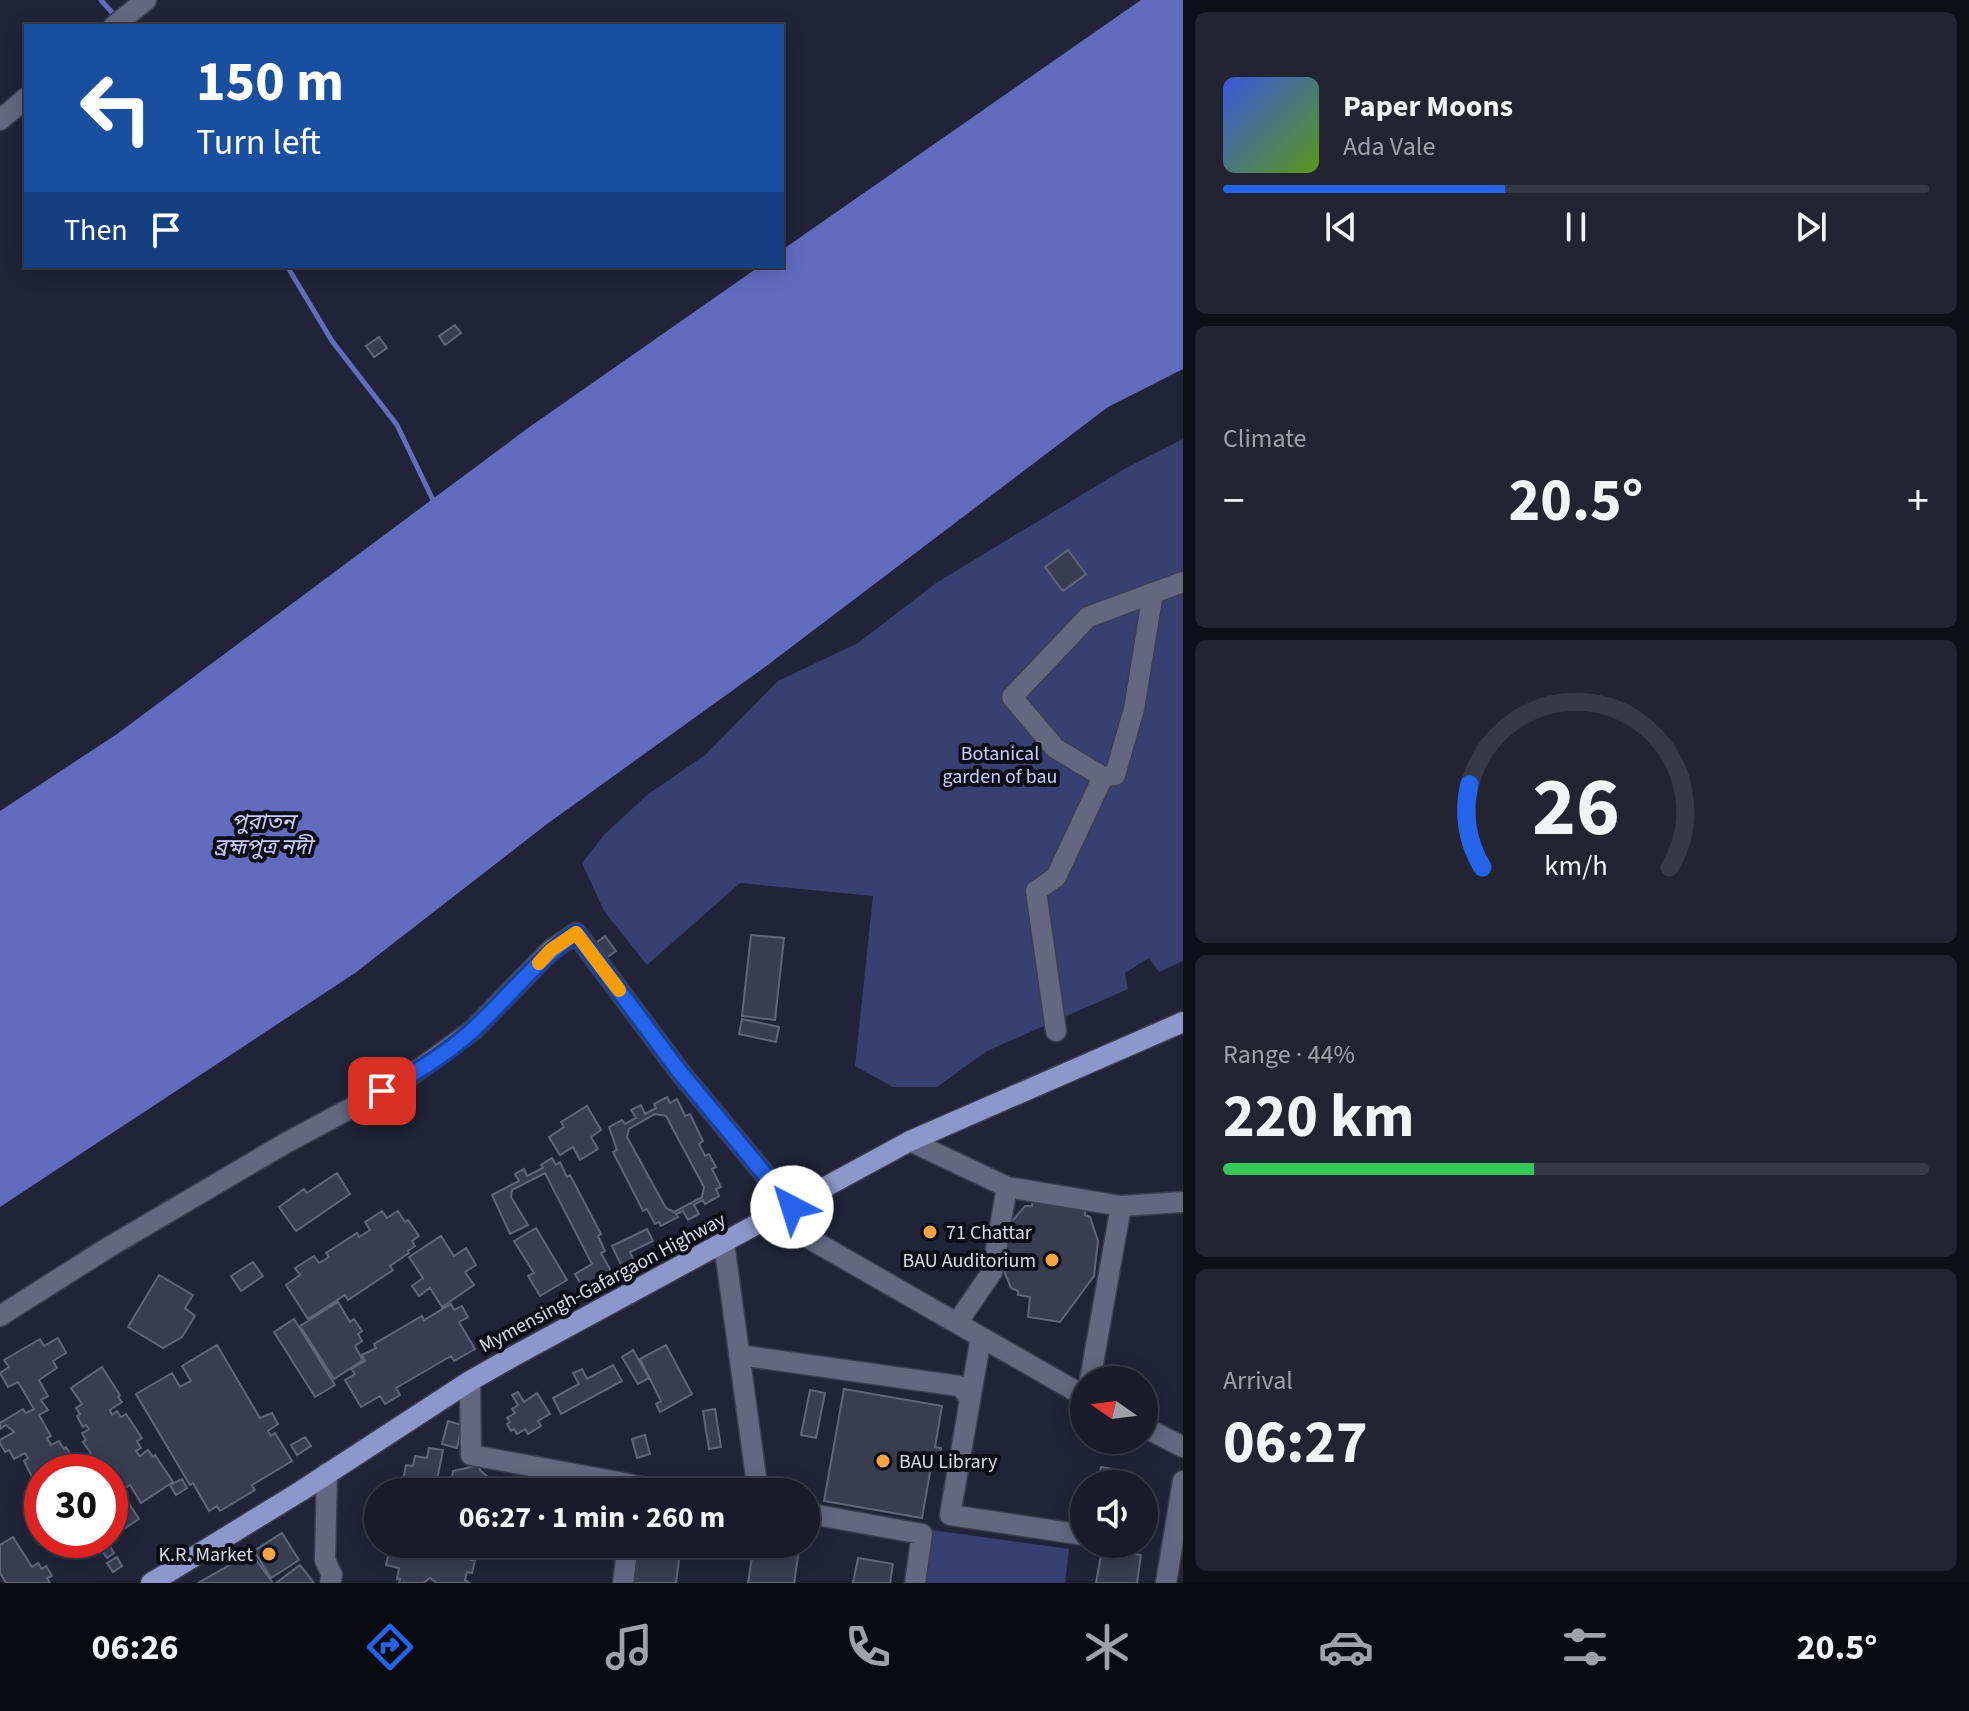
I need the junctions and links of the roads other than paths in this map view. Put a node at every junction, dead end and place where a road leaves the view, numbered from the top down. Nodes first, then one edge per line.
1 (146, 0) edge
2 (116, 24) edge
3 (24, 100) edge
4 (0, 120) edge
5 (1183, 582) edge
6 (1153, 593) junction
7 (1103, 777) junction
8 (1183, 1022) edge
9 (1056, 1031) dead end
10 (910, 1141) junction
11 (1007, 1187) junction
12 (1183, 1202) edge
13 (1121, 1206) junction
14 (792, 1207) junction
15 (724, 1243) junction
16 (0, 1316) edge
17 (957, 1323) junction
18 (981, 1337) junction
19 (739, 1355) junction
20 (1092, 1366) edge
21 (470, 1381) junction
22 (1070, 1388) edge
23 (970, 1401) junction
24 (1158, 1435) edge
25 (1183, 1448) edge
26 (327, 1473) junction
27 (582, 1478) edge
28 (756, 1478) edge
29 (1183, 1481) edge
30 (820, 1516) edge
31 (1070, 1533) edge
32 (626, 1558) edge
33 (151, 1583) edge
34 (330, 1583) edge
35 (623, 1583) edge
36 (915, 1583) edge
37 (1166, 1583) edge

1 - 2 street
3 - 4 street
5 - 6 street
6 - 7 street
6 - 7 street
7 - 9 street
8 - 10 main road, Mymensingh-Gafargaon Highway
10 - 11 street
10 - 14 main road, Mymensingh-Gafargaon Highway
11 - 13 street
11 - 17 street
12 - 13 street
13 - 20 street
14 - 15 main road, Mymensingh-Gafargaon Highway
14 - 16 street
14 - 17 street
15 - 19 street
15 - 21 main road, Mymensingh-Gafargaon Highway
17 - 18 street
18 - 22 street
18 - 23 street
19 - 23 street
19 - 28 street
21 - 26 main road, Mymensingh-Gafargaon Highway
21 - 27 street
23 - 31 street
24 - 25 street
26 - 33 main road, Mymensingh-Gafargaon Highway
26 - 34 street
29 - 37 street
30 - 36 street
32 - 35 street

